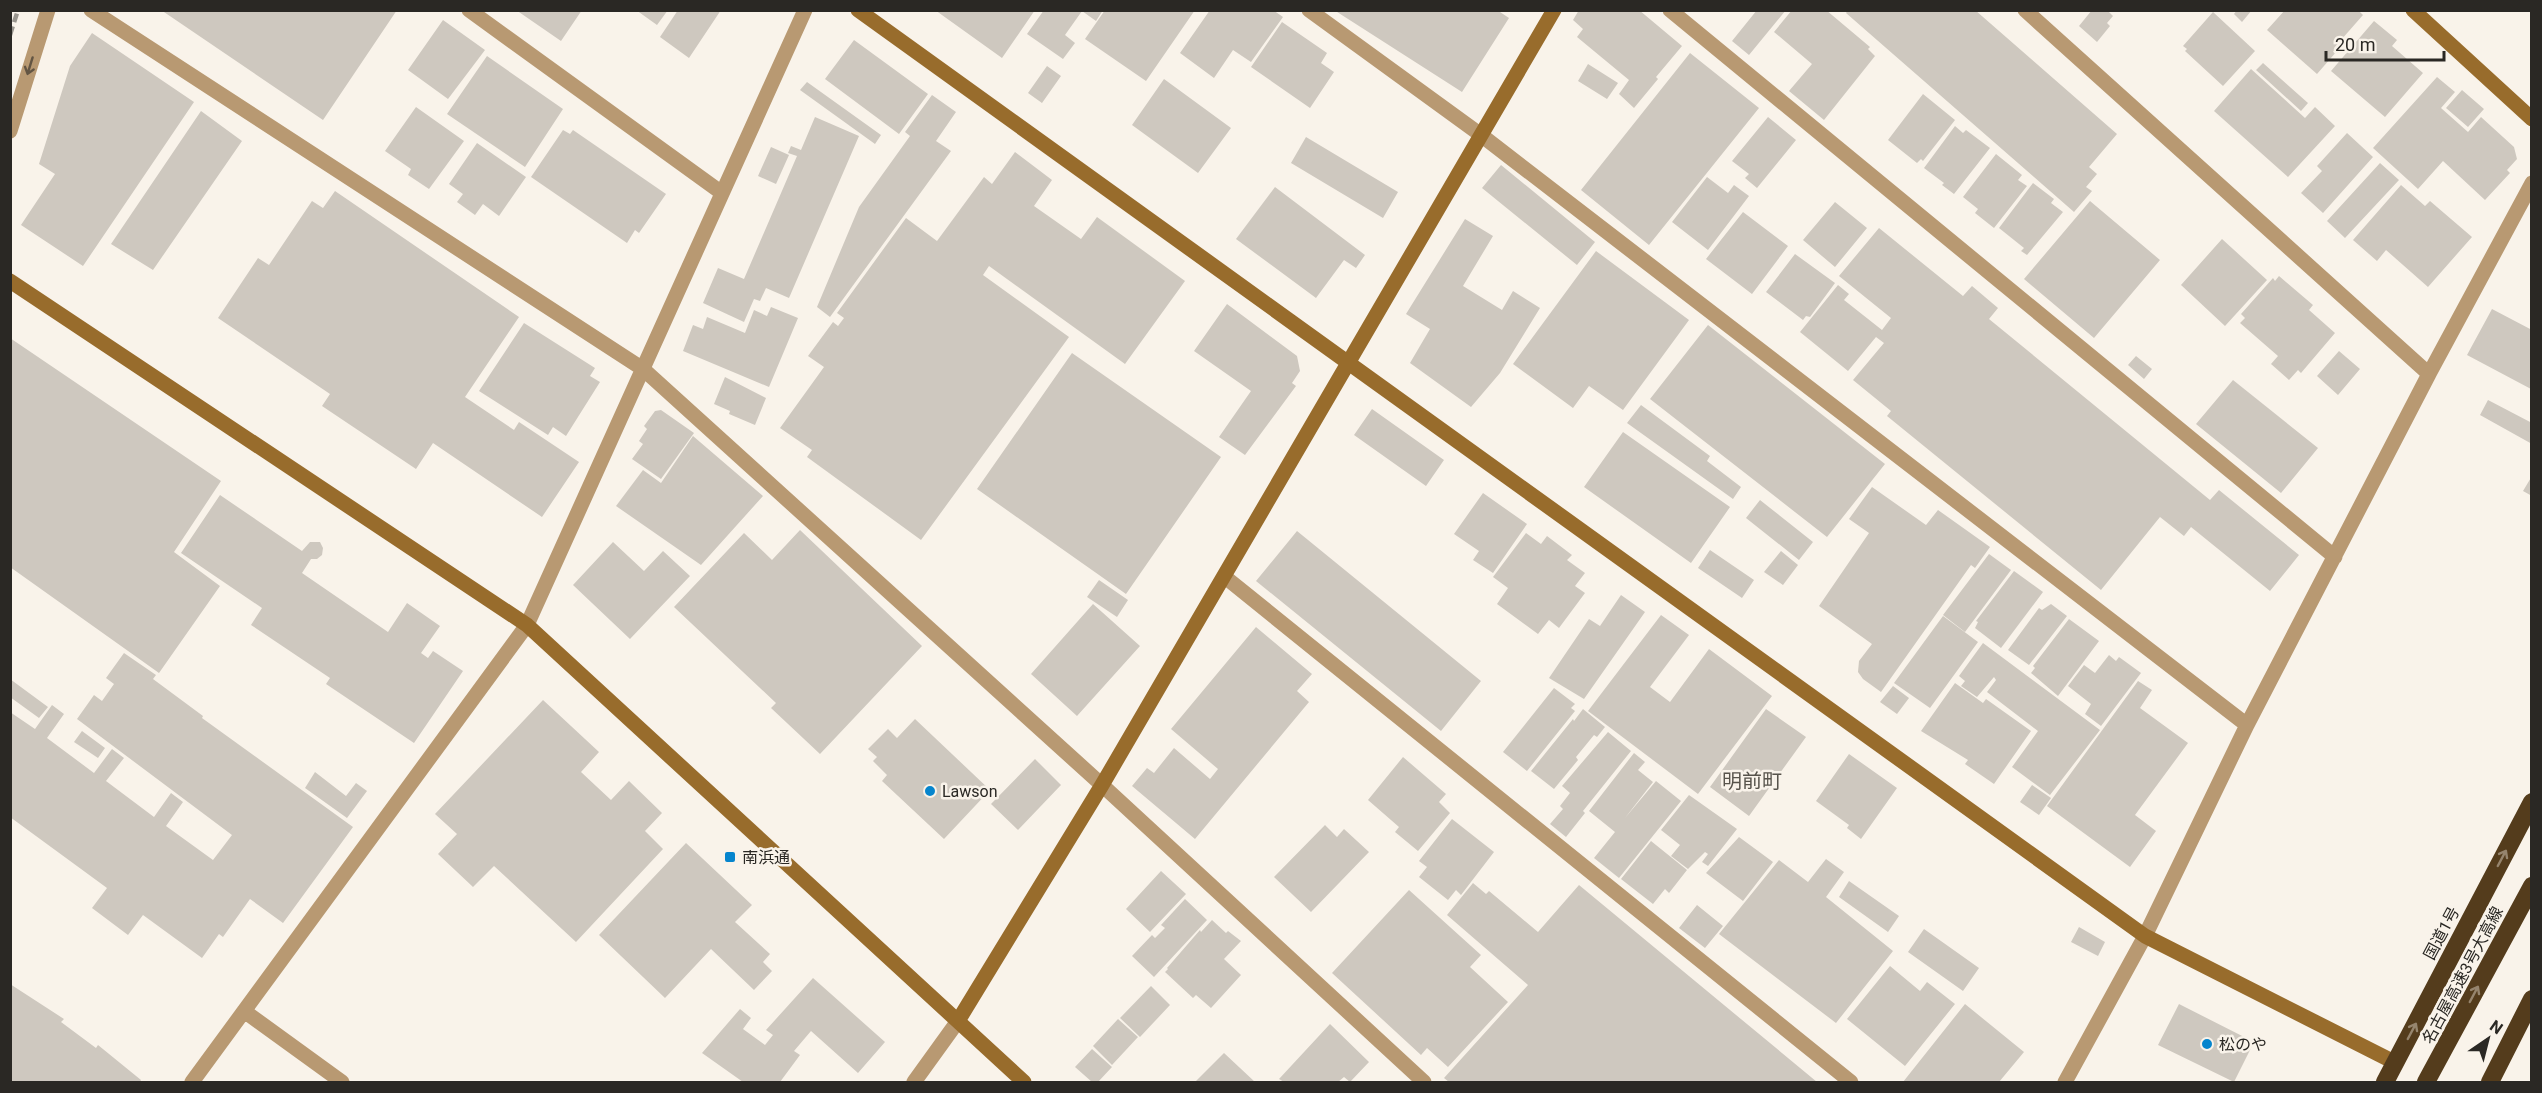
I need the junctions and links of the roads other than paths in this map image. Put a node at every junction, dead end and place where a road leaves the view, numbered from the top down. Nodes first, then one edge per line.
1 (48, 10) edge
2 (91, 10) edge
3 (469, 10) edge
4 (805, 10) edge
5 (858, 10) edge
6 (1309, 10) edge
7 (1554, 10) edge
8 (1670, 10) edge
9 (2025, 10) edge
10 (2413, 10) edge
11 (2532, 118) edge
12 (10, 131) edge
13 (1481, 135) junction
14 (2532, 183) edge
15 (722, 193) junction
16 (10, 281) edge
17 (1348, 362) junction
18 (643, 369) junction
19 (2428, 374) junction
20 (2335, 556) junction
21 (1225, 577) junction
22 (527, 625) junction
23 (2247, 725) junction
24 (1102, 785) junction
25 (2532, 802) edge
26 (2532, 885) edge
27 (2145, 936) junction
28 (2532, 999) edge
29 (244, 1011) junction
30 (958, 1021) junction
31 (2396, 1063) junction
32 (192, 1083) edge
33 (342, 1083) edge
34 (914, 1083) edge
35 (1024, 1083) edge
36 (1424, 1083) edge
37 (1851, 1083) edge
38 (2065, 1083) edge
39 (2385, 1083) edge
40 (2426, 1083) edge
41 (2490, 1083) edge

1 -> 12 street
2 - 18 street
3 - 15 street
4 - 15 street
5 - 17 street
6 - 13 street
7 - 13 street
8 - 20 street
9 - 19 street
10 - 11 street
13 - 17 street
13 - 23 street
14 - 19 street
15 - 18 street
16 - 22 street
17 - 21 street
17 - 27 street
18 - 22 street
18 - 24 street
19 - 20 street
20 - 23 street
21 - 24 street
21 - 37 street
22 - 29 street
22 - 30 street
23 - 27 street
24 - 30 street
24 - 36 street
31 -> 25 highway, 国道1号
40 -> 26 highway, 名古屋高速3号大高線
27 - 31 street
27 - 38 street
28 - 41 highway
29 - 32 street
29 - 33 street
30 - 34 street
30 - 35 street
31 - 39 highway, 国道1号

